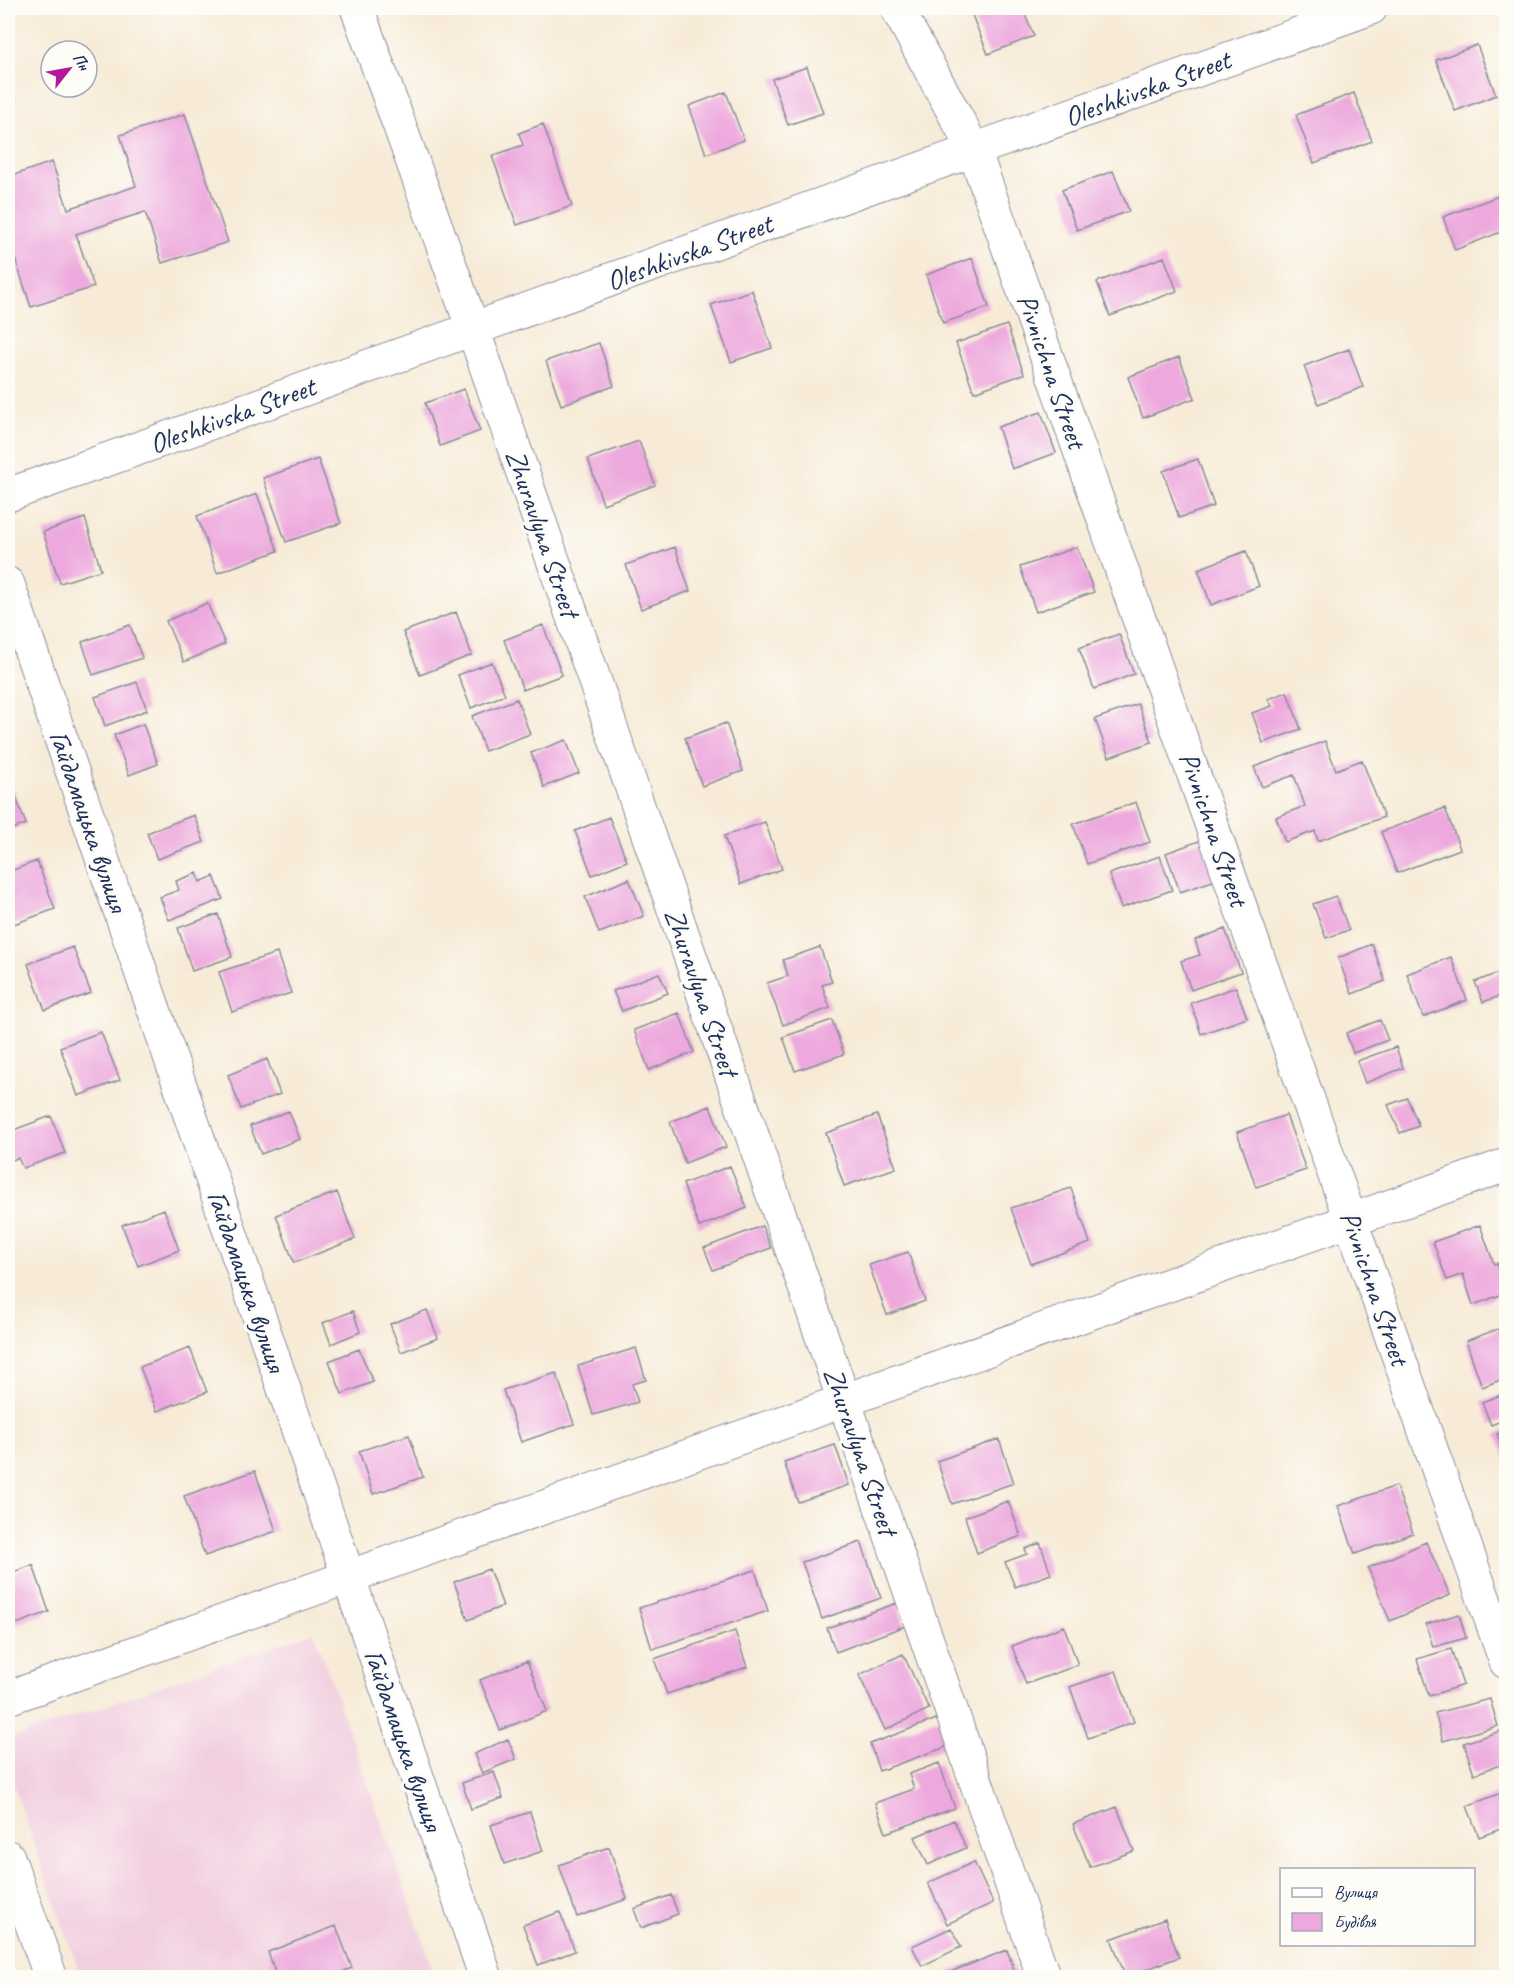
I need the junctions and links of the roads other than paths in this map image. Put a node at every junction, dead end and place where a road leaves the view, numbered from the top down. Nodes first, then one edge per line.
1 (357, 8) edge
2 (897, 8) edge
3 (1371, 8) edge
4 (974, 150) junction
5 (473, 329) junction
6 (8, 495) edge
7 (8, 584) edge
8 (1506, 1165) edge
9 (1351, 1220) junction
10 (844, 1400) junction
11 (348, 1576) junction
12 (1506, 1662) edge
13 (8, 1698) edge
14 (8, 1857) edge
15 (51, 1977) edge
16 (486, 1977) edge
17 (1044, 1977) edge

1 - 5 street, Zhuravlyna Street
2 - 4 street, Pivnichna Street
3 - 4 street, Oleshkivska Street
4 - 5 street, Oleshkivska Street
4 - 9 street, Pivnichna Street
5 - 6 street, Oleshkivska Street
5 - 10 street, Zhuravlyna Street
7 - 11 street, Гайдамацька вулиця
8 - 9 street
9 - 10 street
9 - 12 street, Pivnichna Street
10 - 11 street
10 - 17 street, Zhuravlyna Street
11 - 13 street
11 - 16 street, Гайдамацька вулиця
14 - 15 street

